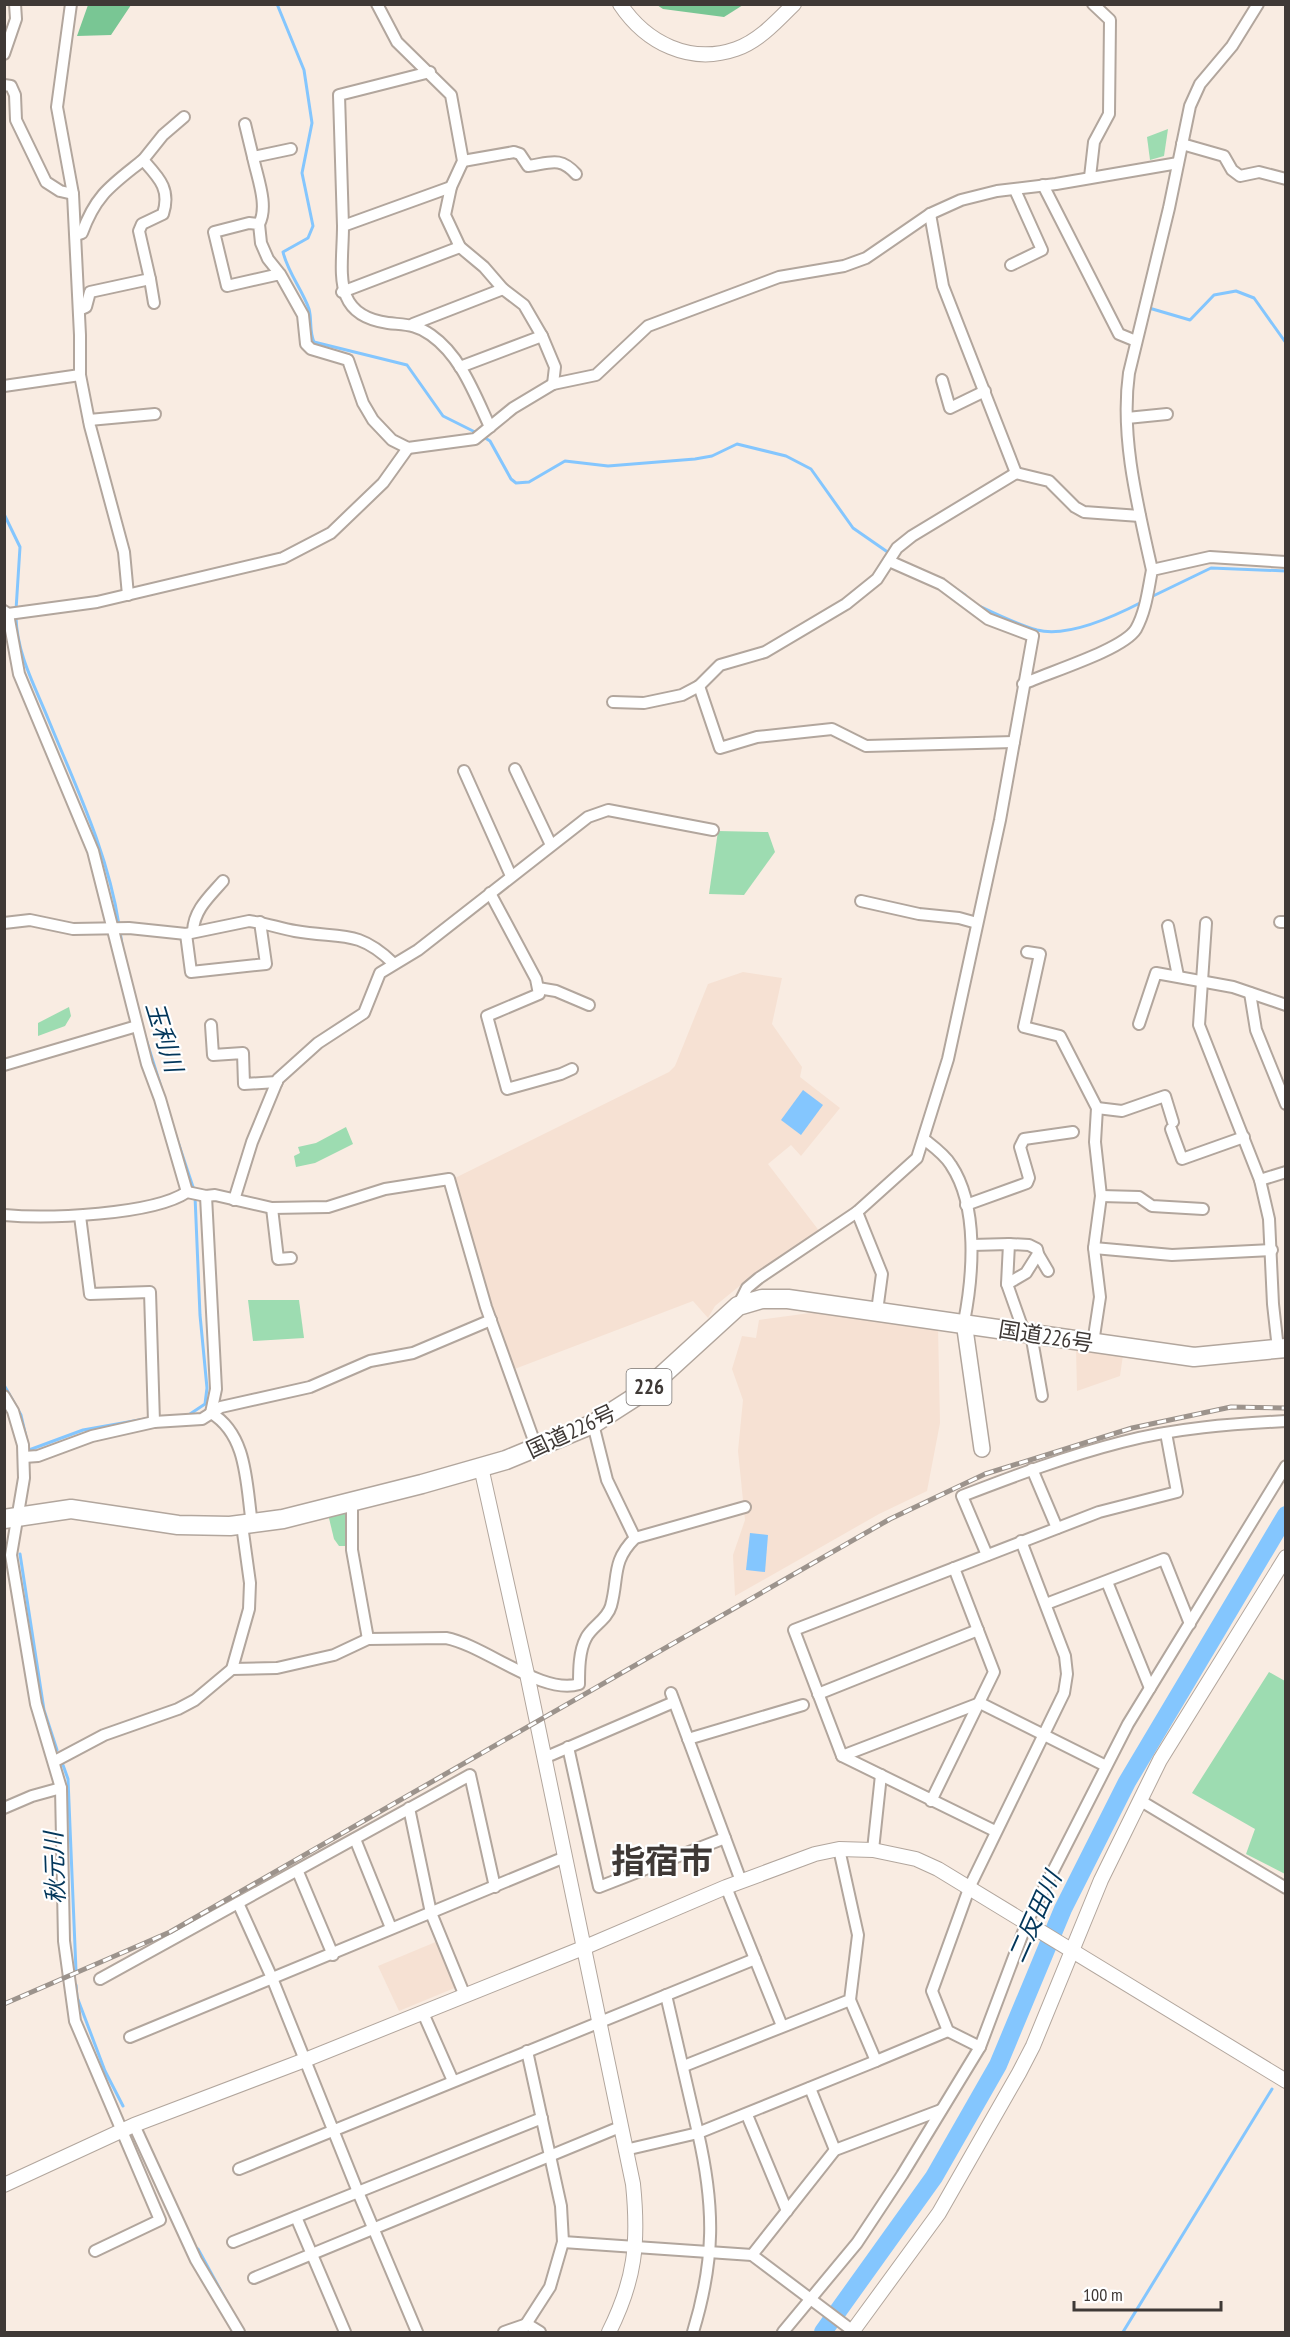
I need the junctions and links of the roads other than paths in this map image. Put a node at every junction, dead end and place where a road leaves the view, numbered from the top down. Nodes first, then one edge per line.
1 (15, 4) edge
2 (71, 4) edge
3 (377, 4) edge
4 (620, 4) edge
5 (794, 4) edge
6 (1093, 4) edge
7 (1258, 4) edge
8 (4, 54) edge
9 (430, 72) junction
10 (4, 85) edge
11 (184, 117) dead end
12 (245, 124) dead end
13 (1182, 144) junction
14 (291, 149) dead end
15 (253, 158) junction
16 (143, 160) junction
17 (463, 161) junction
18 (1178, 163) junction
19 (576, 174) dead end
20 (1090, 177) junction
21 (1286, 179) edge
22 (1043, 185) junction
23 (450, 187) junction
24 (1015, 190) junction
25 (74, 194) junction
26 (930, 214) junction
27 (259, 224) junction
28 (343, 226) junction
29 (76, 235) junction
30 (460, 247) junction
31 (1011, 266) dead end
32 (280, 274) junction
33 (150, 279) junction
34 (503, 289) junction
35 (342, 292) junction
36 (154, 303) dead end
37 (79, 310) junction
38 (413, 324) junction
39 (542, 336) junction
40 (1136, 341) junction
41 (460, 367) junction
42 (80, 375) junction
43 (942, 380) dead end
44 (554, 384) junction
45 (4, 386) edge
46 (985, 392) junction
47 (155, 414) dead end
48 (1167, 414) dead end
49 (1127, 418) junction
50 (89, 420) junction
51 (490, 427) junction
52 (408, 448) junction
53 (1016, 473) junction
54 (1140, 516) junction
55 (889, 561) junction
56 (1286, 562) edge
57 (1152, 570) junction
58 (128, 595) junction
59 (6, 613) edge
60 (1023, 684) junction
61 (699, 686) junction
62 (613, 702) dead end
63 (1014, 742) junction
64 (515, 769) dead end
65 (464, 771) dead end
66 (713, 830) dead end
67 (551, 845) junction
68 (511, 876) junction
69 (223, 881) dead end
70 (490, 893) junction
71 (861, 901) dead end
72 (260, 922) junction
73 (4, 923) edge
74 (977, 923) junction
75 (1206, 923) dead end
76 (1168, 926) dead end
77 (114, 930) junction
78 (189, 932) junction
79 (1027, 952) dead end
80 (393, 963) junction
81 (1178, 976) junction
82 (1203, 981) junction
83 (538, 988) junction
84 (1250, 993) junction
85 (589, 1005) dead end
86 (1286, 1005) edge
87 (1138, 1024) dead end
88 (211, 1025) dead end
89 (137, 1026) junction
90 (4, 1065) edge
91 (572, 1068) dead end
92 (276, 1082) junction
93 (1286, 1104) edge
94 (1097, 1108) junction
95 (1073, 1131) dead end
96 (1244, 1137) junction
97 (925, 1140) junction
98 (1286, 1172) edge
99 (1260, 1180) junction
100 (187, 1192) junction
101 (206, 1196) junction
102 (1101, 1196) junction
103 (234, 1200) junction
104 (966, 1205) junction
105 (272, 1208) junction
106 (1203, 1209) dead end
107 (857, 1212) junction
108 (4, 1215) edge
109 (80, 1216) junction
110 (1009, 1244) junction
111 (972, 1245) junction
112 (1094, 1248) junction
113 (1272, 1250) junction
114 (1038, 1254) junction
115 (291, 1258) dead end
116 (1048, 1271) dead end
117 (1007, 1284) junction
118 (738, 1306) junction
119 (877, 1311) junction
120 (491, 1320) junction
121 (964, 1322) junction
122 (1028, 1333) junction
123 (1094, 1343) junction
124 (1282, 1349) edge
125 (4, 1396) edge
126 (1042, 1396) dead end
127 (211, 1413) junction
128 (154, 1420) junction
129 (1286, 1421) edge
130 (593, 1424) junction
131 (1166, 1433) junction
132 (537, 1449) junction
133 (982, 1449) dead end
134 (25, 1457) junction
135 (1286, 1466) edge
136 (481, 1467) junction
137 (1032, 1469) junction
138 (352, 1502) junction
139 (745, 1507) dead end
140 (11, 1517) edge
141 (247, 1525) junction
142 (1057, 1528) junction
143 (635, 1538) junction
144 (1021, 1541) junction
145 (987, 1555) junction
146 (1286, 1557) edge
147 (954, 1568) junction
148 (1107, 1582) junction
149 (1046, 1604) junction
150 (1190, 1624) junction
151 (978, 1630) junction
152 (368, 1639) junction
153 (232, 1669) junction
154 (527, 1674) junction
155 (1149, 1688) junction
156 (818, 1694) junction
157 (980, 1703) junction
158 (802, 1705) dead end
159 (1044, 1735) junction
160 (688, 1739) junction
161 (568, 1747) junction
162 (842, 1756) junction
163 (544, 1758) junction
164 (55, 1761) junction
165 (1106, 1766) junction
166 (881, 1775) junction
167 (61, 1788) junction
168 (931, 1801) junction
169 (1141, 1801) junction
170 (4, 1808) edge
171 (409, 1808) junction
172 (995, 1831) junction
173 (725, 1838) junction
174 (355, 1839) junction
175 (839, 1849) junction
176 (873, 1850) junction
177 (565, 1857) junction
178 (298, 1872) junction
179 (741, 1881) junction
180 (969, 1886) junction
181 (495, 1887) junction
182 (726, 1887) junction
183 (1286, 1888) edge
184 (238, 1903) junction
185 (431, 1913) junction
186 (1031, 1924) junction
187 (391, 1928) junction
188 (583, 1948) junction
189 (1073, 1951) junction
190 (333, 1955) junction
191 (755, 1959) junction
192 (272, 1978) junction
193 (100, 1979) dead end
194 (666, 1995) junction
195 (465, 1996) junction
196 (850, 2000) junction
197 (423, 2013) junction
198 (598, 2022) junction
199 (783, 2026) junction
200 (948, 2031) junction
201 (130, 2037) dead end
202 (980, 2047) junction
203 (528, 2051) junction
204 (305, 2060) junction
205 (876, 2061) junction
206 (684, 2066) junction
207 (453, 2081) junction
208 (1286, 2081) edge
209 (810, 2088) junction
210 (941, 2110) junction
211 (747, 2115) junction
212 (542, 2118) junction
213 (129, 2127) junction
214 (620, 2127) junction
215 (334, 2130) junction
216 (698, 2133) junction
217 (625, 2150) junction
218 (835, 2150) junction
219 (549, 2155) junction
220 (239, 2169) dead end
221 (4, 2185) edge
222 (358, 2192) junction
223 (787, 2211) junction
224 (296, 2217) junction
225 (373, 2228) junction
226 (233, 2242) dead end
227 (563, 2242) junction
228 (635, 2247) junction
229 (95, 2251) dead end
230 (711, 2252) junction
231 (310, 2254) junction
232 (752, 2255) junction
233 (254, 2278) dead end
234 (812, 2300) junction
235 (524, 2328) edge
236 (239, 2332) edge
237 (345, 2332) edge
238 (417, 2332) edge
239 (504, 2332) edge
240 (540, 2332) edge
241 (609, 2332) edge
242 (693, 2332) edge
243 (783, 2332) edge
244 (853, 2332) edge

1 - 8 street
2 - 25 street
3 - 9 street
4 - 5 street
6 - 20 street
7 - 13 street
9 - 17 street
9 - 28 street
10 - 25 street
11 - 16 street
12 - 15 street
13 - 18 street
13 - 21 street
14 - 15 street
15 - 27 street
16 - 29 street
16 - 33 street
17 - 19 street
17 - 23 street
18 - 20 street
18 - 40 street
20 - 22 street
22 - 24 street
22 - 40 street
23 - 28 street
23 - 30 street
24 - 26 street
24 - 31 street
25 - 29 street
26 - 44 street
26 - 46 street
27 - 32 street
27 - 32 street
28 - 35 street
29 - 37 street
30 - 34 street
30 - 35 street
32 - 52 street
33 - 36 street
33 - 37 street
34 - 38 street
34 - 39 street
35 - 38 street
37 - 42 street
38 - 41 street
39 - 41 street
39 - 44 street
40 - 49 street
41 - 51 street
42 - 45 street
42 - 50 street
43 - 46 street
44 - 51 street
46 - 53 street
47 - 50 street
48 - 49 street
49 - 54 street
50 - 58 street
51 - 52 street
52 - 58 street
53 - 54 street
53 - 55 street
54 - 57 street
55 - 60 street
55 - 61 street
56 - 57 street
57 - 60 street
58 - 59 street
59 - 77 street
60 - 63 street
61 - 62 street
61 - 63 street
63 - 74 street
64 - 67 street
65 - 68 street
66 - 67 street
67 - 68 street
68 - 70 street
69 - 78 street
70 - 80 street
70 - 83 street
71 - 74 street
72 - 78 street
72 - 78 street
72 - 80 street
73 - 77 street
74 - 97 street
75 - 82 street
76 - 81 street
77 - 78 street
77 - 89 street
79 - 94 street
80 - 92 street
81 - 82 street
81 - 87 street
82 - 84 street
82 - 96 street
83 - 85 street
83 - 91 street
84 - 86 street
84 - 93 street
88 - 92 street
89 - 90 street
89 - 100 street
92 - 103 street
94 - 96 street
94 - 102 street
95 - 104 street
96 - 99 street
97 - 104 street
97 - 107 street
98 - 99 street
99 - 113 street
100 - 101 street
100 - 109 street
101 - 103 street
101 - 127 street
102 - 106 street
102 - 112 street
103 - 105 street
104 - 111 street
105 - 115 street
105 - 120 street
107 - 118 street
107 - 119 street
108 - 109 street
109 - 128 street
110 - 111 street
110 - 114 street
110 - 117 street
111 - 121 street
112 - 113 street
112 - 123 street
113 - 124 street
114 - 116 street
114 - 117 street
117 - 122 street
118 - 119 highway, 国道226号 / 226
118 - 130 highway, 国道226号 / 226
119 - 121 highway, 国道226号 / 226
120 - 127 street
120 - 132 street
121 - 122 highway, 国道226号 / 226
121 - 133 main road
122 - 123 highway, 国道226号 / 226
122 - 126 street
123 - 124 highway, 国道226号 / 226
125 - 134 street
127 - 128 street
127 - 141 street
128 - 134 street
129 - 131 street
130 - 132 highway, 国道226号 / 226
130 - 143 street
131 - 137 street
131 - 142 street
132 - 136 highway, 国道226号 / 226
134 - 140 street
135 - 150 street
136 - 138 highway, 国道226号 / 226
136 - 154 street
137 - 142 street
137 - 145 street
138 - 141 highway, 国道226号 / 226
138 - 152 street
139 - 143 street
140 - 141 highway, 国道226号 / 226
140 - 164 street
141 - 153 street
142 - 144 street
143 - 154 street
144 - 145 street
144 - 149 street
145 - 147 street
146 - 169 street
147 - 151 street
147 - 156 street
148 - 149 street
148 - 150 street
148 - 155 street
149 - 159 street
150 - 155 street
151 - 156 street
151 - 157 street
152 - 153 street
152 - 154 street
153 - 164 street
154 - 163 street
155 - 165 street
156 - 162 street
157 - 159 street
157 - 162 street
157 - 168 street
158 - 160 street
159 - 165 street
159 - 172 street
160 - 161 street
160 - 173 street
161 - 163 street
161 - 173 street
162 - 166 street
163 - 177 street
164 - 167 street
165 - 186 street
166 - 168 street
166 - 176 street
167 - 170 street
167 - 213 street
168 - 172 street
169 - 183 street
169 - 189 street
171 - 174 street
171 - 181 street
171 - 185 street
172 - 180 street
173 - 179 street
174 - 178 street
174 - 187 street
175 - 176 street
175 - 179 street
175 - 196 street
176 - 180 street
177 - 181 street
177 - 188 street
178 - 184 street
178 - 190 street
179 - 182 street
180 - 186 street
180 - 200 street
181 - 185 street
182 - 188 street
182 - 191 street
184 - 192 street
184 - 193 street
185 - 187 street
185 - 195 street
186 - 189 street
186 - 202 street
187 - 190 street
188 - 195 street
188 - 198 street
189 - 208 street
189 - 244 street
190 - 192 street
191 - 194 street
191 - 199 street
192 - 201 street
192 - 204 street
194 - 198 street
194 - 206 street
195 - 197 street
196 - 199 street
196 - 205 street
197 - 204 street
197 - 207 street
198 - 203 street
198 - 214 street
199 - 206 street
200 - 202 street
200 - 205 street
202 - 210 street
203 - 207 street
203 - 212 street
204 - 213 street
204 - 215 street
205 - 209 street
206 - 216 street
207 - 215 street
209 - 211 street
209 - 218 street
210 - 218 street
210 - 234 street
211 - 216 street
211 - 223 street
212 - 219 street
212 - 222 street
213 - 221 street
213 - 229 street
213 - 236 street
214 - 217 street
214 - 219 street
215 - 220 street
215 - 222 street
216 - 217 street
216 - 230 street
217 - 228 street
218 - 223 street
219 - 225 street
219 - 227 street
222 - 224 street
222 - 225 street
223 - 232 street
224 - 226 street
224 - 231 street
225 - 231 street
225 - 238 street
227 - 228 street
227 - 235 street
228 - 230 street
228 - 241 street
230 - 232 street
230 - 242 street
231 - 233 street
231 - 237 street
232 - 234 street
234 - 243 street
234 - 244 street
235 - 239 street
235 - 240 street

